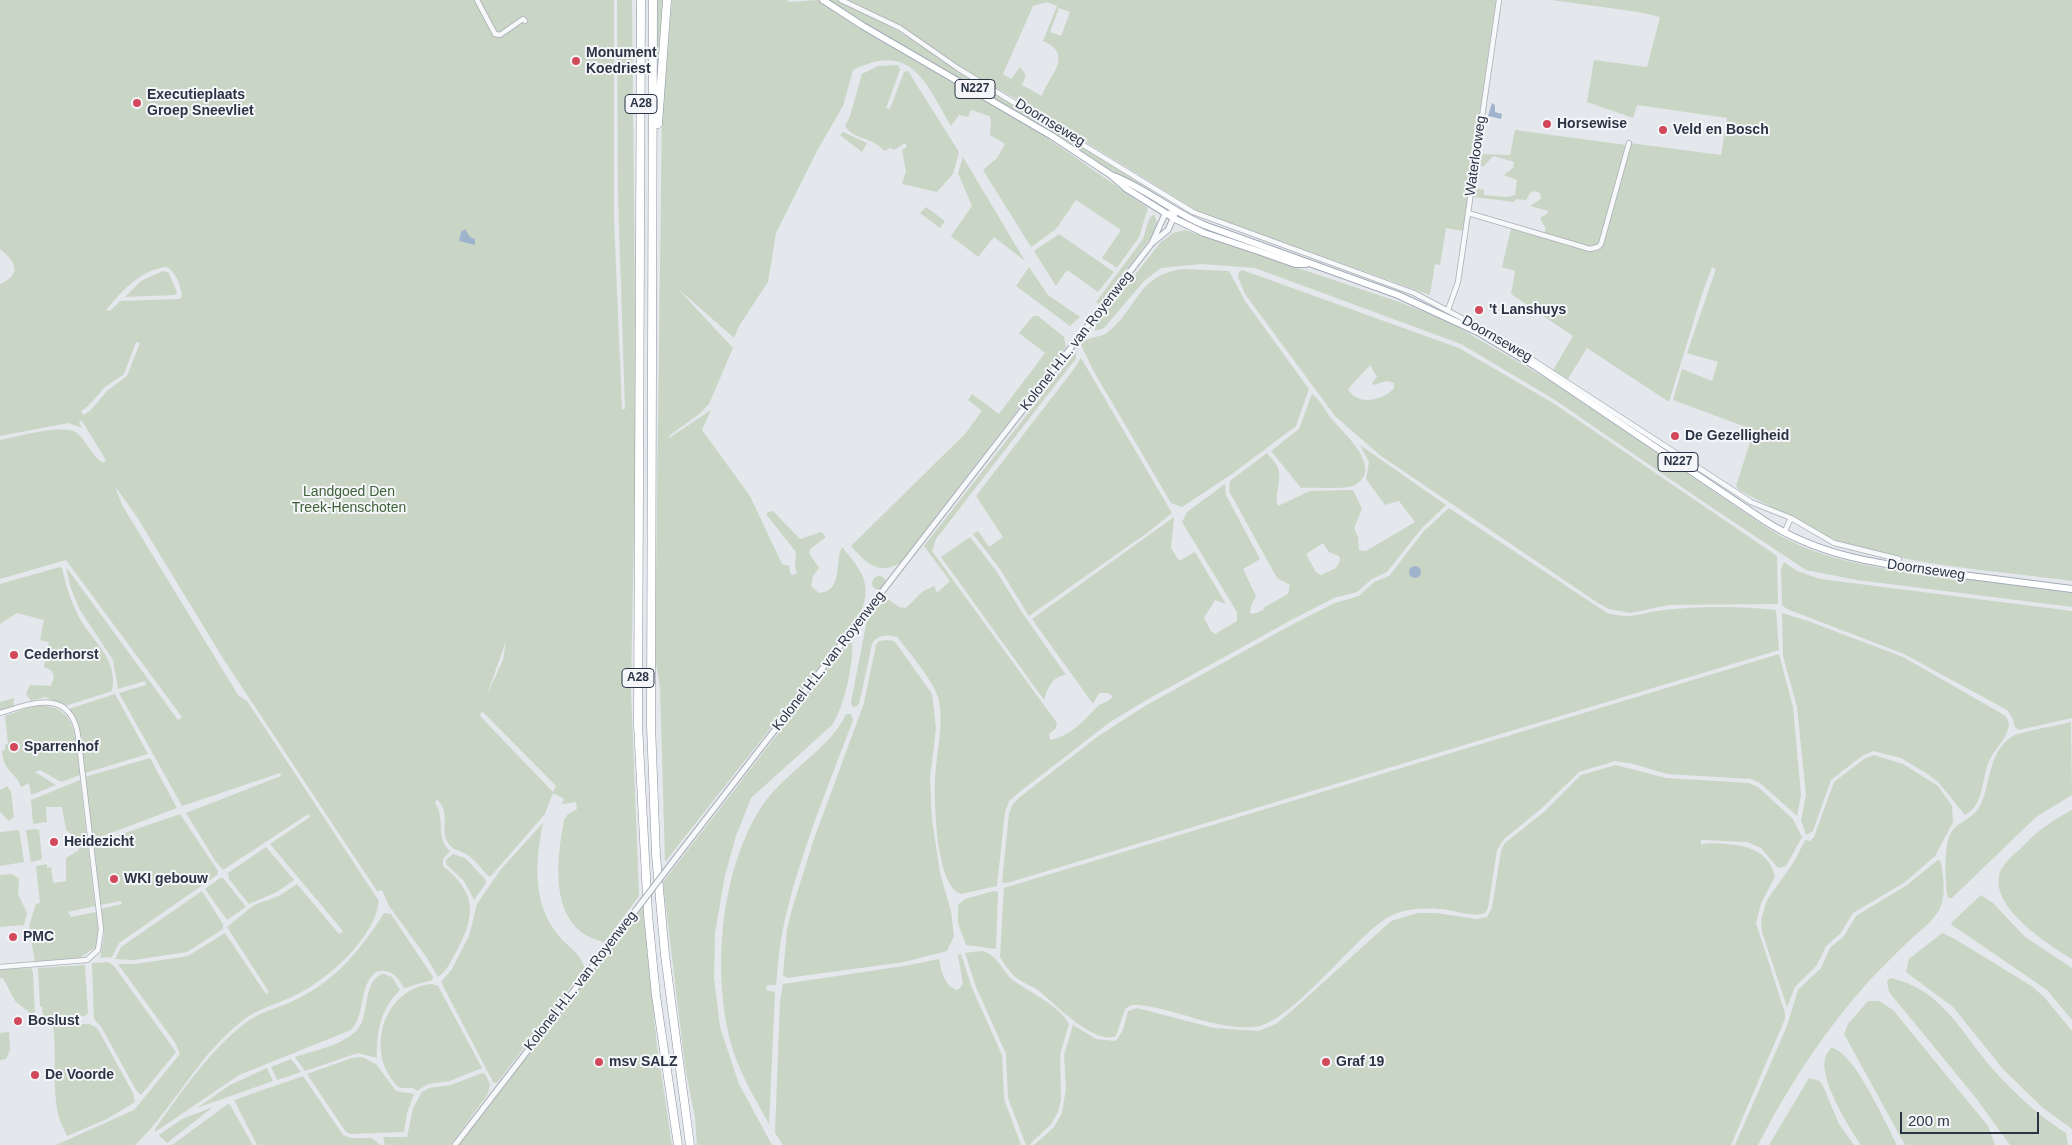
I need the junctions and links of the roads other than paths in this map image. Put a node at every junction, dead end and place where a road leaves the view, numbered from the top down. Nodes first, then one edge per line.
1 (477, 0) edge
2 (641, 0) edge
3 (653, 0) edge
4 (667, 0) edge
5 (823, 0) edge
6 (828, 0) edge
7 (841, 0) edge
8 (1499, 0) edge
9 (525, 21) dead end
10 (863, 26) junction
11 (1629, 143) dead end
12 (654, 171) junction
13 (1111, 175) junction
14 (1181, 205) junction
15 (1468, 213) junction
16 (1165, 214) junction
17 (1175, 216) junction
18 (1152, 243) junction
19 (1448, 310) junction
20 (1791, 518) junction
21 (1784, 533) junction
22 (1898, 559) dead end
23 (2072, 590) edge
24 (0, 714) edge
25 (0, 967) edge
26 (454, 1145) edge
27 (678, 1145) edge
28 (690, 1145) edge

1 - 9 street
2 - 27 highway, A28
3 - 12 highway, A28
4 - 12 highway, A28
5 - 10 main road, Doornseweg / N227
6 - 10 main road, Doornseweg / N227
7 - 14 street, Doornseweg
8 - 15 street, Waterlooweg
10 - 13 main road, Doornseweg / N227
11 - 15 street
12 - 28 highway, A28
13 - 16 main road, Doornseweg / N227
13 - 17 main road, Doornseweg / N227
14 - 17 street
14 - 19 street, Doornseweg
15 - 19 street, Waterlooweg
16 - 17 main road, Doornseweg / N227
16 - 18 street, Kolonel H.L. van Royenweg
17 - 18 street, Kolonel H.L. van Royenweg
17 - 21 main road, Doornseweg / N227
18 - 26 street, Kolonel H.L. van Royenweg, bridge
19 - 20 street, Doornseweg
20 - 21 street
20 - 22 street, Doornseweg
21 - 23 main road, Doornseweg / N227
24 - 25 street

